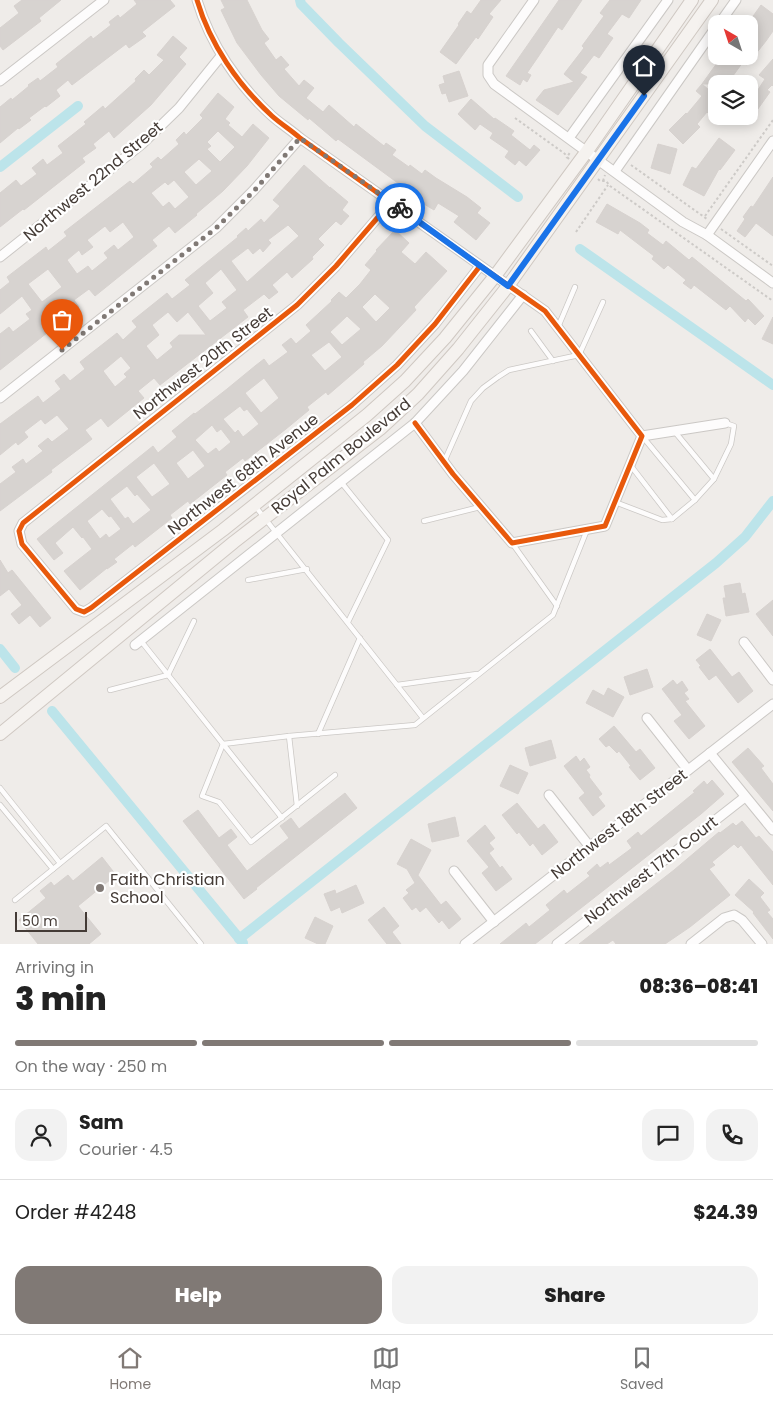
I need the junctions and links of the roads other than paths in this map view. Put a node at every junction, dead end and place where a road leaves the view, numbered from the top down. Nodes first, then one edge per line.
1 (104, 0) edge
2 (197, 0) edge
3 (534, 0) edge
4 (668, 0) edge
5 (692, 0) edge
6 (712, 0) edge
7 (736, 0) edge
8 (725, 15) edge
9 (708, 38) edge
10 (221, 56) junction
11 (0, 81) edge
12 (300, 138) junction
13 (570, 138) junction
14 (773, 141) edge
15 (587, 150) junction
16 (599, 160) junction
17 (615, 171) junction
18 (391, 202) junction
19 (707, 234) junction
20 (0, 257) edge
21 (480, 266) junction
22 (495, 276) junction
23 (773, 283) edge
24 (508, 286) junction
25 (576, 286) dead end
26 (523, 295) junction
27 (603, 302) dead end
28 (558, 327) junction
29 (531, 331) dead end
30 (579, 355) junction
31 (553, 361) junction
32 (0, 398) edge
33 (415, 422) junction
34 (725, 423) joint
35 (674, 431) junction
36 (642, 436) junction
37 (444, 462) junction
38 (630, 464) junction
39 (714, 479) junction
40 (341, 482) junction
41 (695, 500) junction
42 (615, 502) junction
43 (254, 504) junction
44 (481, 506) junction
45 (265, 518) junction
46 (672, 519) junction
47 (424, 521) dead end
48 (587, 530) junction
49 (18, 531) joint
50 (277, 532) junction
51 (512, 544) junction
52 (307, 569) junction
53 (248, 580) dead end
54 (557, 606) junction
55 (194, 621) dead end
56 (348, 622) junction
57 (360, 638) junction
58 (138, 642) joint
59 (744, 642) dead end
60 (479, 674) junction
61 (168, 675) junction
62 (773, 680) edge
63 (397, 685) junction
64 (110, 690) dead end
65 (0, 697) edge
66 (773, 704) edge
67 (423, 718) junction
68 (647, 718) dead end
69 (0, 734) edge
70 (318, 734) junction
71 (289, 736) junction
72 (223, 744) junction
73 (710, 754) junction
74 (688, 770) junction
75 (335, 775) dead end
76 (0, 788) edge
77 (549, 795) dead end
78 (745, 797) junction
79 (0, 805) edge
80 (297, 806) junction
81 (282, 818) junction
82 (773, 830) edge
83 (590, 847) junction
84 (60, 863) junction
85 (53, 869) junction
86 (454, 871) dead end
87 (15, 900) dead end
88 (494, 922) junction
89 (201, 944) edge
90 (465, 944) edge
91 (558, 944) edge
92 (691, 944) edge
93 (762, 944) edge

1 - 11 street
2 - 10 street
3 - 13 street
4 - 13 street
5 - 15 main road, Royal Palm Boulevard
6 - 16 main road, Royal Palm Boulevard
7 - 8 street
9 - 17 street
10 - 12 street
10 - 20 street, Northwest 22nd Street
12 - 18 street
12 - 32 street
13 - 15 street
14 - 19 street
15 - 16 street
15 - 22 main road, Royal Palm Boulevard
16 - 17 street
16 - 24 main road, Royal Palm Boulevard
17 - 19 street
18 - 21 street
18 - 49 street, Northwest 20th Street
19 - 23 street
21 - 22 street
21 - 49 street, Northwest 68th Avenue
22 - 24 street
22 - 43 main road, Royal Palm Boulevard
24 - 26 street
24 - 45 main road, Royal Palm Boulevard
25 - 28 lane
26 - 28 street
26 - 33 street
27 - 30 lane
28 - 30 street
29 - 31 lane
30 - 31 lane
30 - 36 street
31 - 37 lane
33 - 37 street
33 - 40 street
34 - 35 street
34 - 39 lane
35 - 36 street
35 - 39 lane
36 - 38 street
36 - 41 lane
37 - 44 street
38 - 42 street
38 - 46 lane
39 - 41 lane
40 - 50 street
40 - 56 lane
41 - 46 lane
42 - 46 lane
42 - 48 street
43 - 45 lane
43 - 65 main road, Royal Palm Boulevard
44 - 47 lane
44 - 51 street
45 - 50 lane
45 - 69 main road, Royal Palm Boulevard
48 - 51 street
48 - 54 lane
50 - 52 lane
50 - 58 street
51 - 54 lane
52 - 53 lane
52 - 56 lane
54 - 60 lane
55 - 61 lane
56 - 57 lane
57 - 63 lane
57 - 70 lane
58 - 61 lane
59 - 62 street
60 - 63 lane
60 - 67 lane
61 - 64 lane
61 - 72 lane
63 - 67 lane
66 - 73 street, Northwest 18th Street
67 - 70 lane
68 - 74 street
70 - 71 lane
71 - 72 lane
71 - 80 lane
72 - 81 lane
72 - 81 lane
73 - 74 street, Northwest 18th Street
73 - 78 street
74 - 83 street, Northwest 18th Street
75 - 80 lane
76 - 84 lane
77 - 83 street
78 - 82 street
78 - 91 street, Northwest 17th Court
79 - 85 lane
80 - 81 lane
83 - 88 street, Northwest 18th Street
84 - 85 lane
84 - 89 lane
85 - 87 lane
86 - 88 street
88 - 90 street, Northwest 18th Street
92 - 93 street

